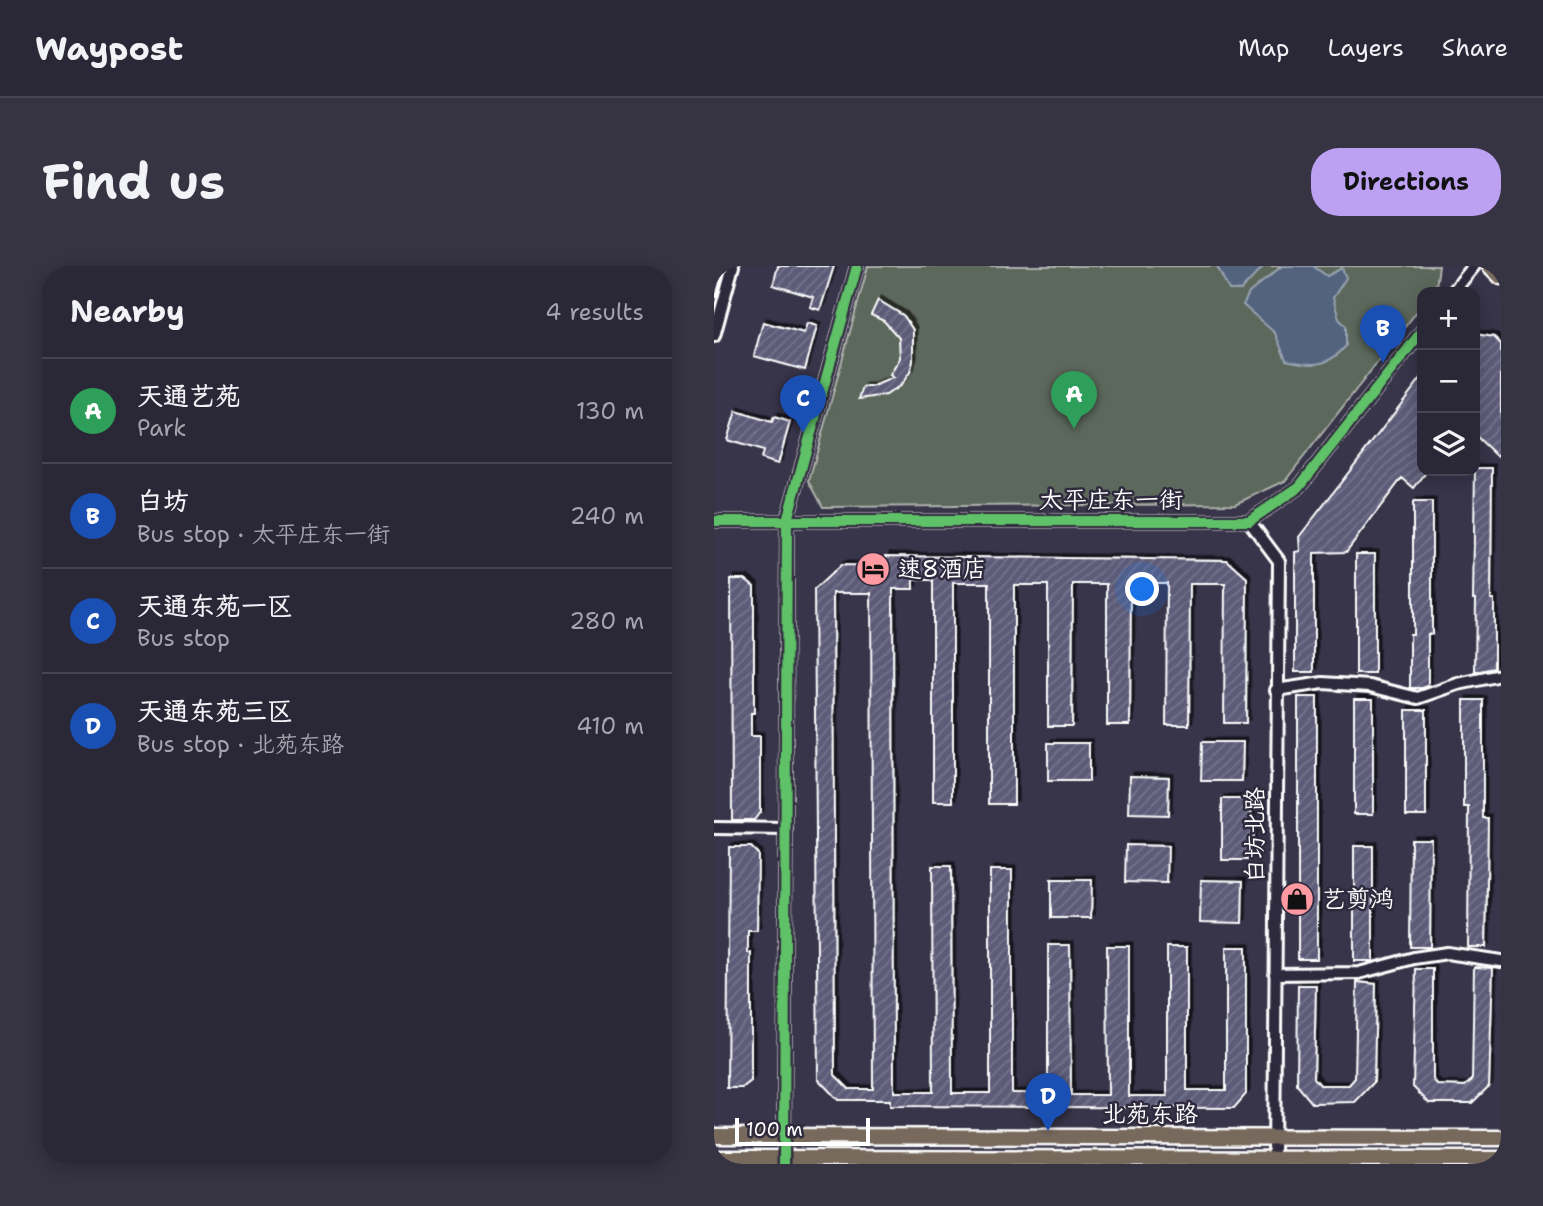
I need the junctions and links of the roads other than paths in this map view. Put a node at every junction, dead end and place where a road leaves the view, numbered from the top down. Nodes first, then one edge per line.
1 (733, 266) edge
2 (857, 266) edge
3 (1474, 266) edge
4 (1490, 266) edge
5 (1501, 277) edge
6 (1457, 287) edge
7 (714, 336) edge
8 (1417, 337) edge
9 (787, 520) junction
10 (714, 521) edge
11 (1249, 521) junction
12 (1501, 675) edge
13 (1276, 690) junction
14 (714, 828) edge
15 (786, 829) junction
16 (1501, 961) edge
17 (1275, 974) junction
18 (714, 1136) edge
19 (784, 1136) junction
20 (1275, 1138) junction
21 (1501, 1138) edge
22 (714, 1158) edge
23 (1274, 1159) junction
24 (1501, 1159) edge
25 (784, 1161) edge
26 (1436, 1161) edge

1 - 7 street
2 - 9 street
3 - 6 street
4 - 5 main road
8 - 11 street
9 - 10 street, 太平庄东一街
9 - 11 street, 太平庄东一街
9 - 15 street
11 - 13 street, 白坊北路
12 - 13 street
13 - 17 street, 白坊北路
14 - 15 street
15 - 19 street
16 - 17 street
17 - 20 street, 白坊北路
18 - 19 main road, 北苑东路
19 - 20 main road, 北苑东路
19 - 25 street
20 - 21 main road, 北苑东路
20 - 23 street, 白坊北路
22 - 25 main road, 北苑东路
23 - 25 main road, 北苑东路
23 - 26 main road, 北苑东路
24 - 26 main road, 北苑东路

